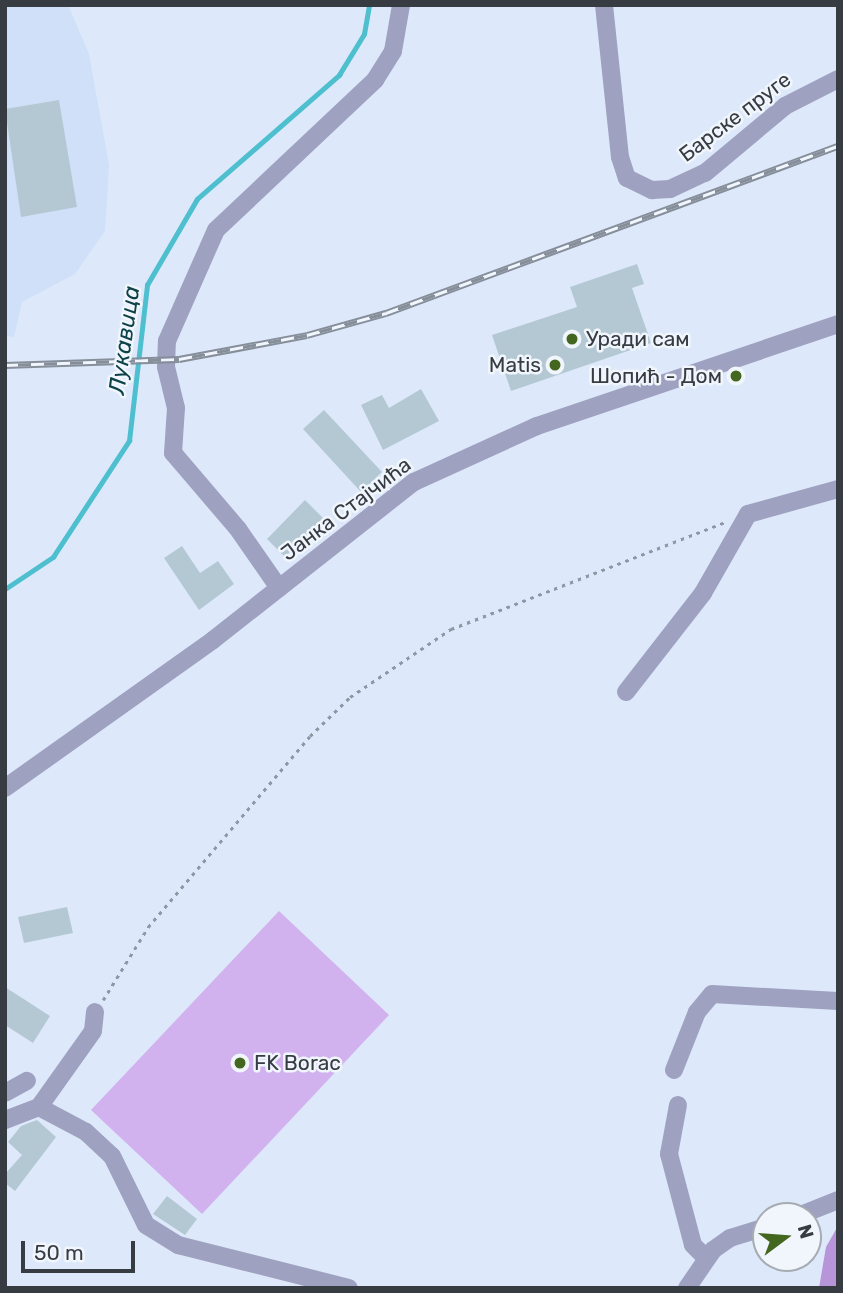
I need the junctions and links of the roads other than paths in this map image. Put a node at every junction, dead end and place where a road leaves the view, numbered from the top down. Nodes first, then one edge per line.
1 (401, 5) edge
2 (604, 5) edge
3 (838, 79) edge
4 (838, 324) edge
5 (838, 489) edge
6 (279, 588) junction
7 (626, 692) dead end
8 (5, 788) edge
9 (838, 1000) edge
10 (96, 1012) road end
11 (674, 1070) dead end
12 (27, 1081) dead end
13 (5, 1093) edge
14 (678, 1105) dead end
15 (39, 1107) junction
16 (5, 1120) edge
17 (752, 1231) edge
18 (706, 1258) junction
19 (349, 1288) edge
20 (687, 1288) edge

1 - 6 street
2 - 3 street, Барске пруге
4 - 6 street, Јанка Стајчића
5 - 7 street
6 - 8 street, Јанка Стајчића
9 - 11 street
10 - 15 street
12 - 13 street
14 - 18 street
15 - 16 street
15 - 19 street
17 - 18 street
18 - 20 street

